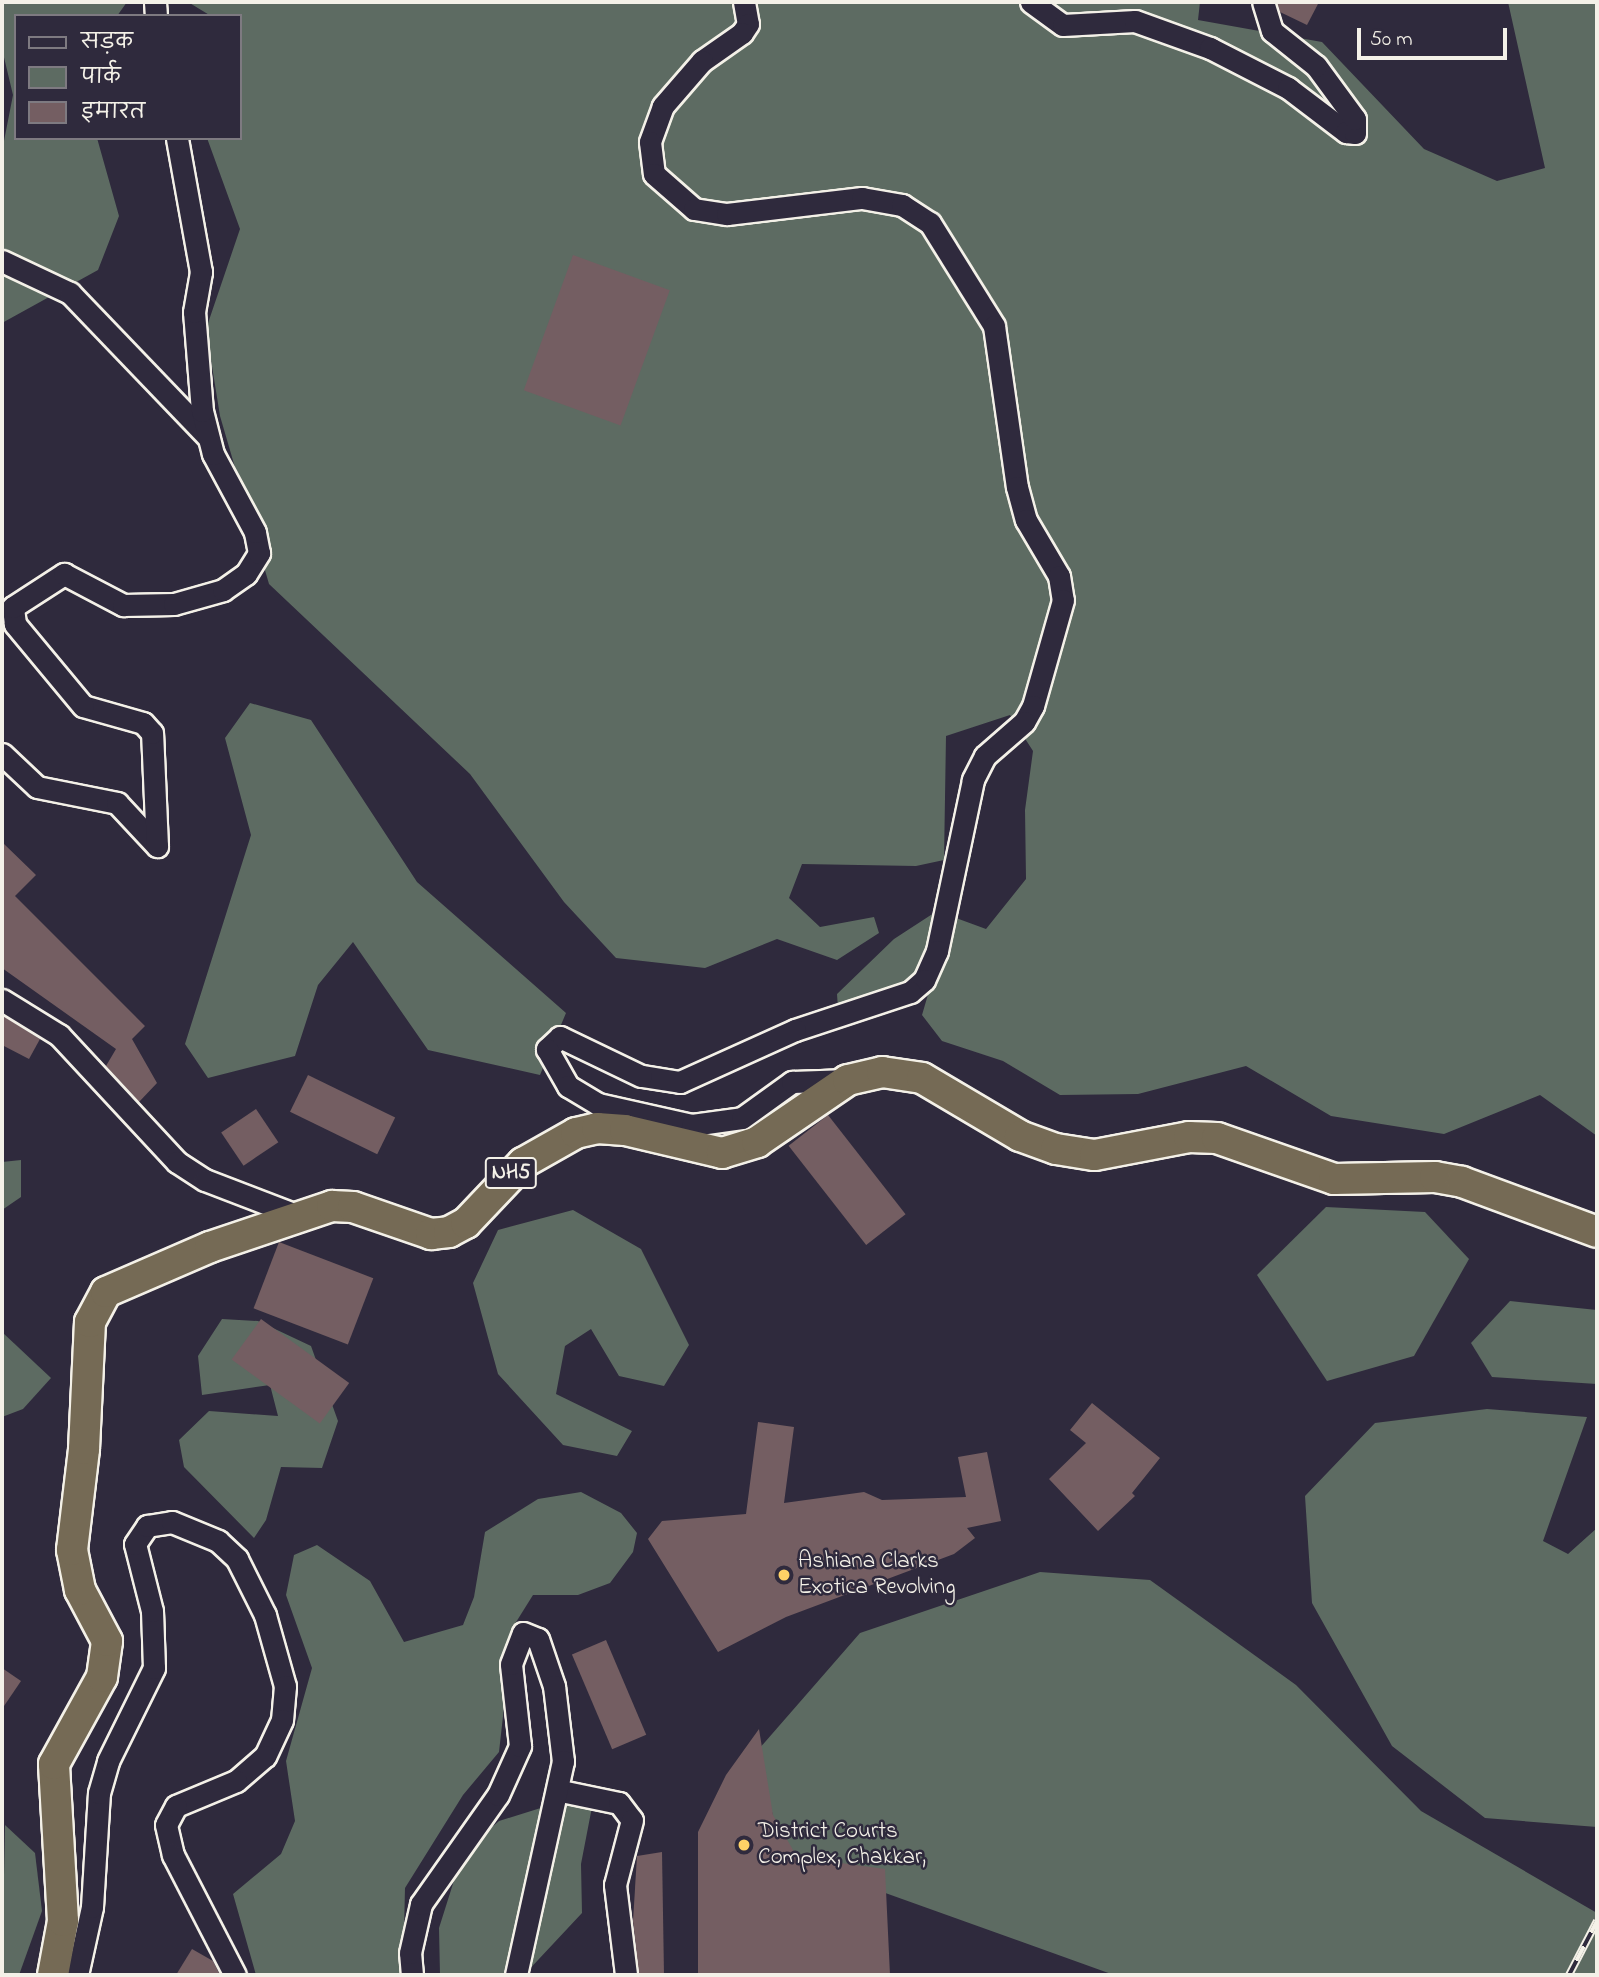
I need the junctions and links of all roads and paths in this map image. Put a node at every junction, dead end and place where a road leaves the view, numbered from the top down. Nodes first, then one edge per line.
1 (744, 2) edge
2 (1031, 2) edge
3 (1263, 2) edge
4 (177, 140) edge
5 (2, 261) edge
6 (208, 438) junction
7 (2, 754) edge
8 (2, 1000) edge
9 (848, 1080) junction
10 (296, 1215) junction
11 (1597, 1232) edge
12 (561, 1791) junction
13 (53, 1975) edge
14 (77, 1975) edge
15 (235, 1975) edge
16 (412, 1975) edge
17 (516, 1975) edge
18 (626, 1975) edge

1 - 9 street
2 - 3 street
4 - 6 street
5 - 6 street
6 - 7 street
8 - 10 street
9 - 10 highway, NH5
9 - 11 highway, NH5
10 - 13 highway, NH5
12 - 16 street
12 - 17 street
12 - 18 street
14 - 15 street

